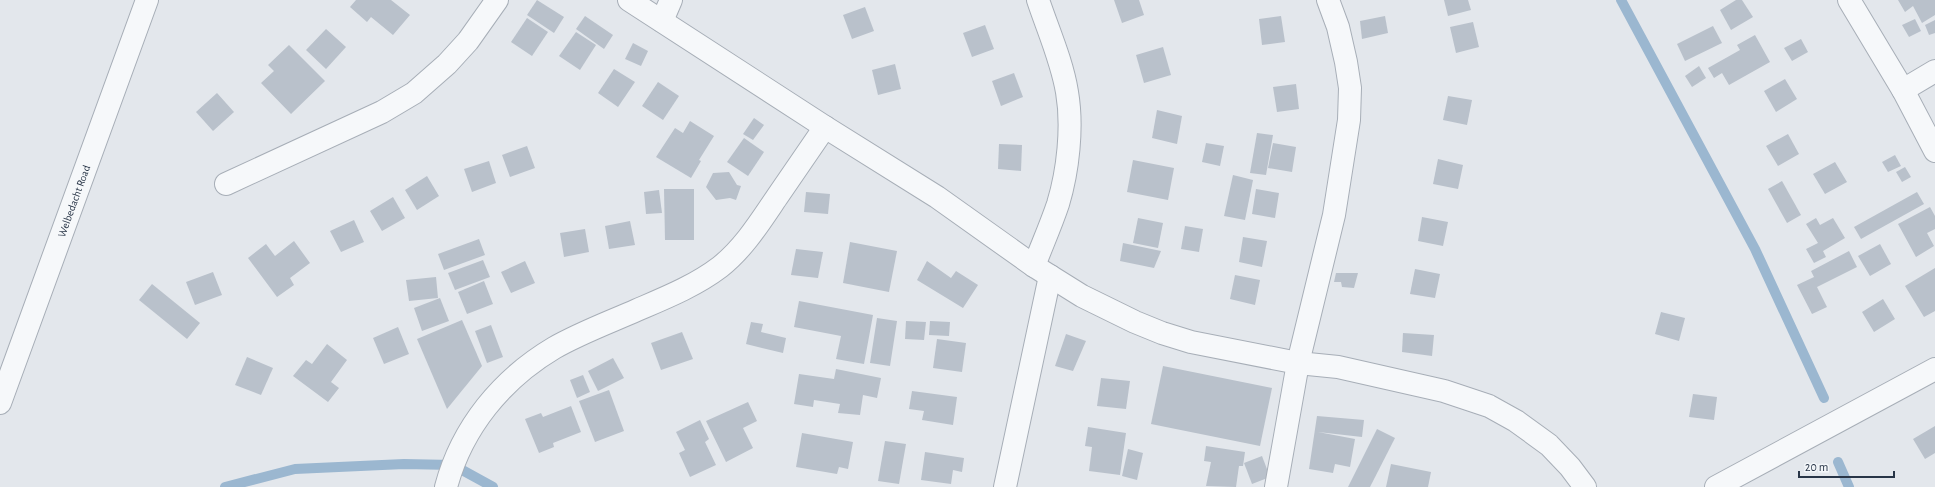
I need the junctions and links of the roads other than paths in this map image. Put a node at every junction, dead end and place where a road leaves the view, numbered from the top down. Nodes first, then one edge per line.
1 (147, 0) edge
2 (497, 0) edge
3 (630, 0) edge
4 (671, 0) edge
5 (1038, 0) edge
6 (1328, 0) edge
7 (1849, 0) edge
8 (662, 20) junction
9 (1935, 71) edge
10 (1903, 90) junction
11 (825, 127) junction
12 (1935, 151) edge
13 (226, 184) dead end
14 (1042, 271) junction
15 (1298, 363) junction
16 (1935, 369) edge
17 (0, 403) edge
18 (446, 487) edge
19 (1005, 487) edge
20 (1276, 487) edge
21 (1585, 487) edge
22 (1716, 487) edge

1 - 17 street, Welbedacht Road
2 - 13 street
3 - 8 street
4 - 8 street
5 - 14 street
6 - 15 street
7 - 10 street
8 - 11 street
9 - 10 street
10 - 12 street
11 - 14 street
11 - 18 street
14 - 15 street
14 - 19 street
15 - 20 street
15 - 21 street
16 - 22 street

